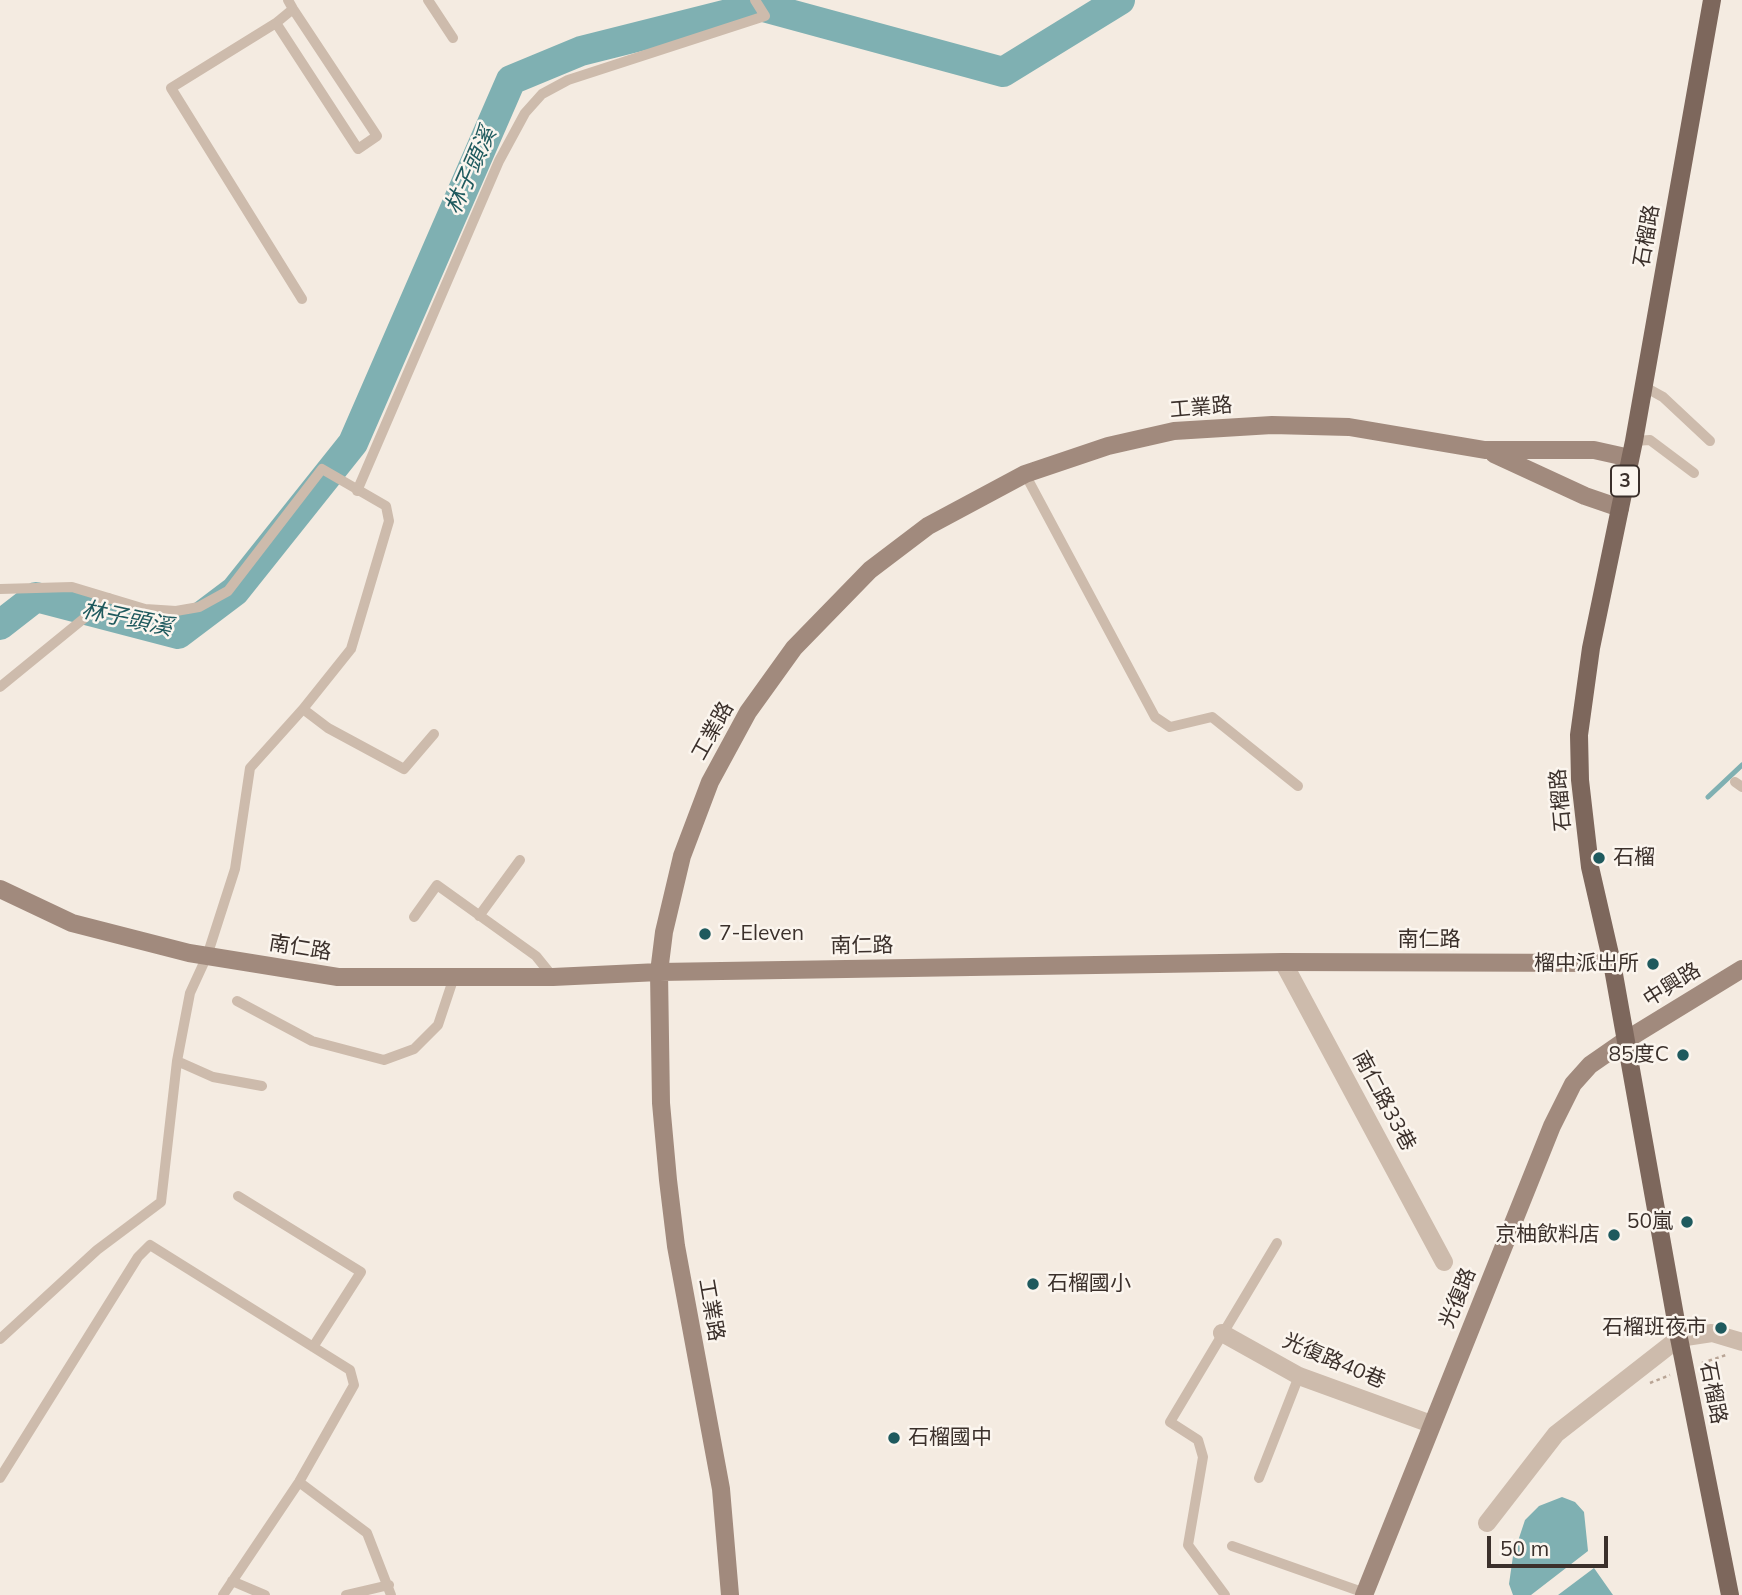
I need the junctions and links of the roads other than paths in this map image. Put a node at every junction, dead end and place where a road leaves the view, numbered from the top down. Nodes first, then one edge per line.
1 (428, 0) edge
2 (755, 0) edge
3 (1712, 0) edge
4 (291, 4) edge
5 (276, 23) junction
6 (453, 38) dead end
7 (302, 299) dead end
8 (1643, 386) junction
9 (1710, 441) dead end
10 (1632, 449) junction
11 (1485, 450) junction
12 (1694, 473) dead end
13 (1025, 474) junction
14 (357, 491) junction
15 (1620, 508) junction
16 (0, 589) edge
17 (109, 598) junction
18 (0, 687) edge
19 (303, 709) junction
20 (434, 734) dead end
21 (1298, 786) dead end
22 (520, 860) dead end
23 (0, 889) edge
24 (479, 916) junction
25 (415, 917) dead end
26 (207, 956) junction
27 (1283, 962) junction
28 (1612, 963) junction
29 (1742, 969) edge
30 (659, 972) junction
31 (454, 977) junction
32 (553, 977) junction
33 (237, 1001) dead end
34 (1626, 1040) junction
35 (177, 1061) junction
36 (262, 1086) dead end
37 (239, 1196) dead end
38 (1277, 1243) dead end
39 (1444, 1262) dead end
40 (1222, 1333) junction
41 (1679, 1338) junction
42 (0, 1339) edge
43 (1742, 1342) edge
44 (313, 1347) junction
45 (1299, 1376) junction
46 (1431, 1424) junction
47 (0, 1478) edge
48 (1259, 1478) dead end
49 (299, 1482) junction
50 (1487, 1523) dead end
51 (1232, 1546) dead end
52 (232, 1581) junction
53 (390, 1590) edge
54 (1364, 1594) edge
55 (1729, 1594) edge
56 (223, 1595) edge
57 (265, 1595) edge
58 (346, 1595) edge
59 (730, 1595) edge
60 (1225, 1595) edge

1 - 6 lane
2 - 14 lane
3 - 8 main road, 石榴路 / 3
4 - 5 lane
4 - 5 lane
5 - 7 lane
8 - 9 lane
8 - 10 main road, 石榴路 / 3
10 - 11 street, 工業路
10 - 12 lane
10 - 15 main road, 石榴路 / 3
11 - 13 street, 工業路
11 - 15 street, 工業路
13 - 21 lane
13 - 30 street, 工業路
14 - 17 lane
14 - 19 lane
15 - 28 main road, 石榴路 / 3
16 - 17 lane
17 - 18 lane
19 - 20 lane
19 - 26 lane
22 - 24 lane
23 - 26 street, 南仁路
24 - 25 lane
24 - 32 lane
26 - 31 street, 南仁路
26 - 35 lane
27 - 28 street, 南仁路
27 - 30 street, 南仁路
27 - 39 street, 南仁路33巷
28 - 34 main road, 石榴路 / 3
29 - 34 street, 中興路
30 - 32 street, 南仁路
30 - 59 street, 工業路
31 - 32 street, 南仁路
31 - 33 lane
34 - 41 main road, 石榴路 / 3
34 - 46 street, 光復路
35 - 36 lane
35 - 42 lane
37 - 44 lane
38 - 40 lane
40 - 45 street, 光復路40巷
40 - 60 lane
41 - 43 street
41 - 50 street
41 - 55 main road, 石榴路 / 3
44 - 47 lane
44 - 49 lane
45 - 46 street, 光復路40巷
45 - 48 lane
46 - 54 street, 光復路
49 - 52 lane
49 - 53 lane
51 - 54 lane
52 - 56 lane
52 - 57 lane
53 - 58 lane

